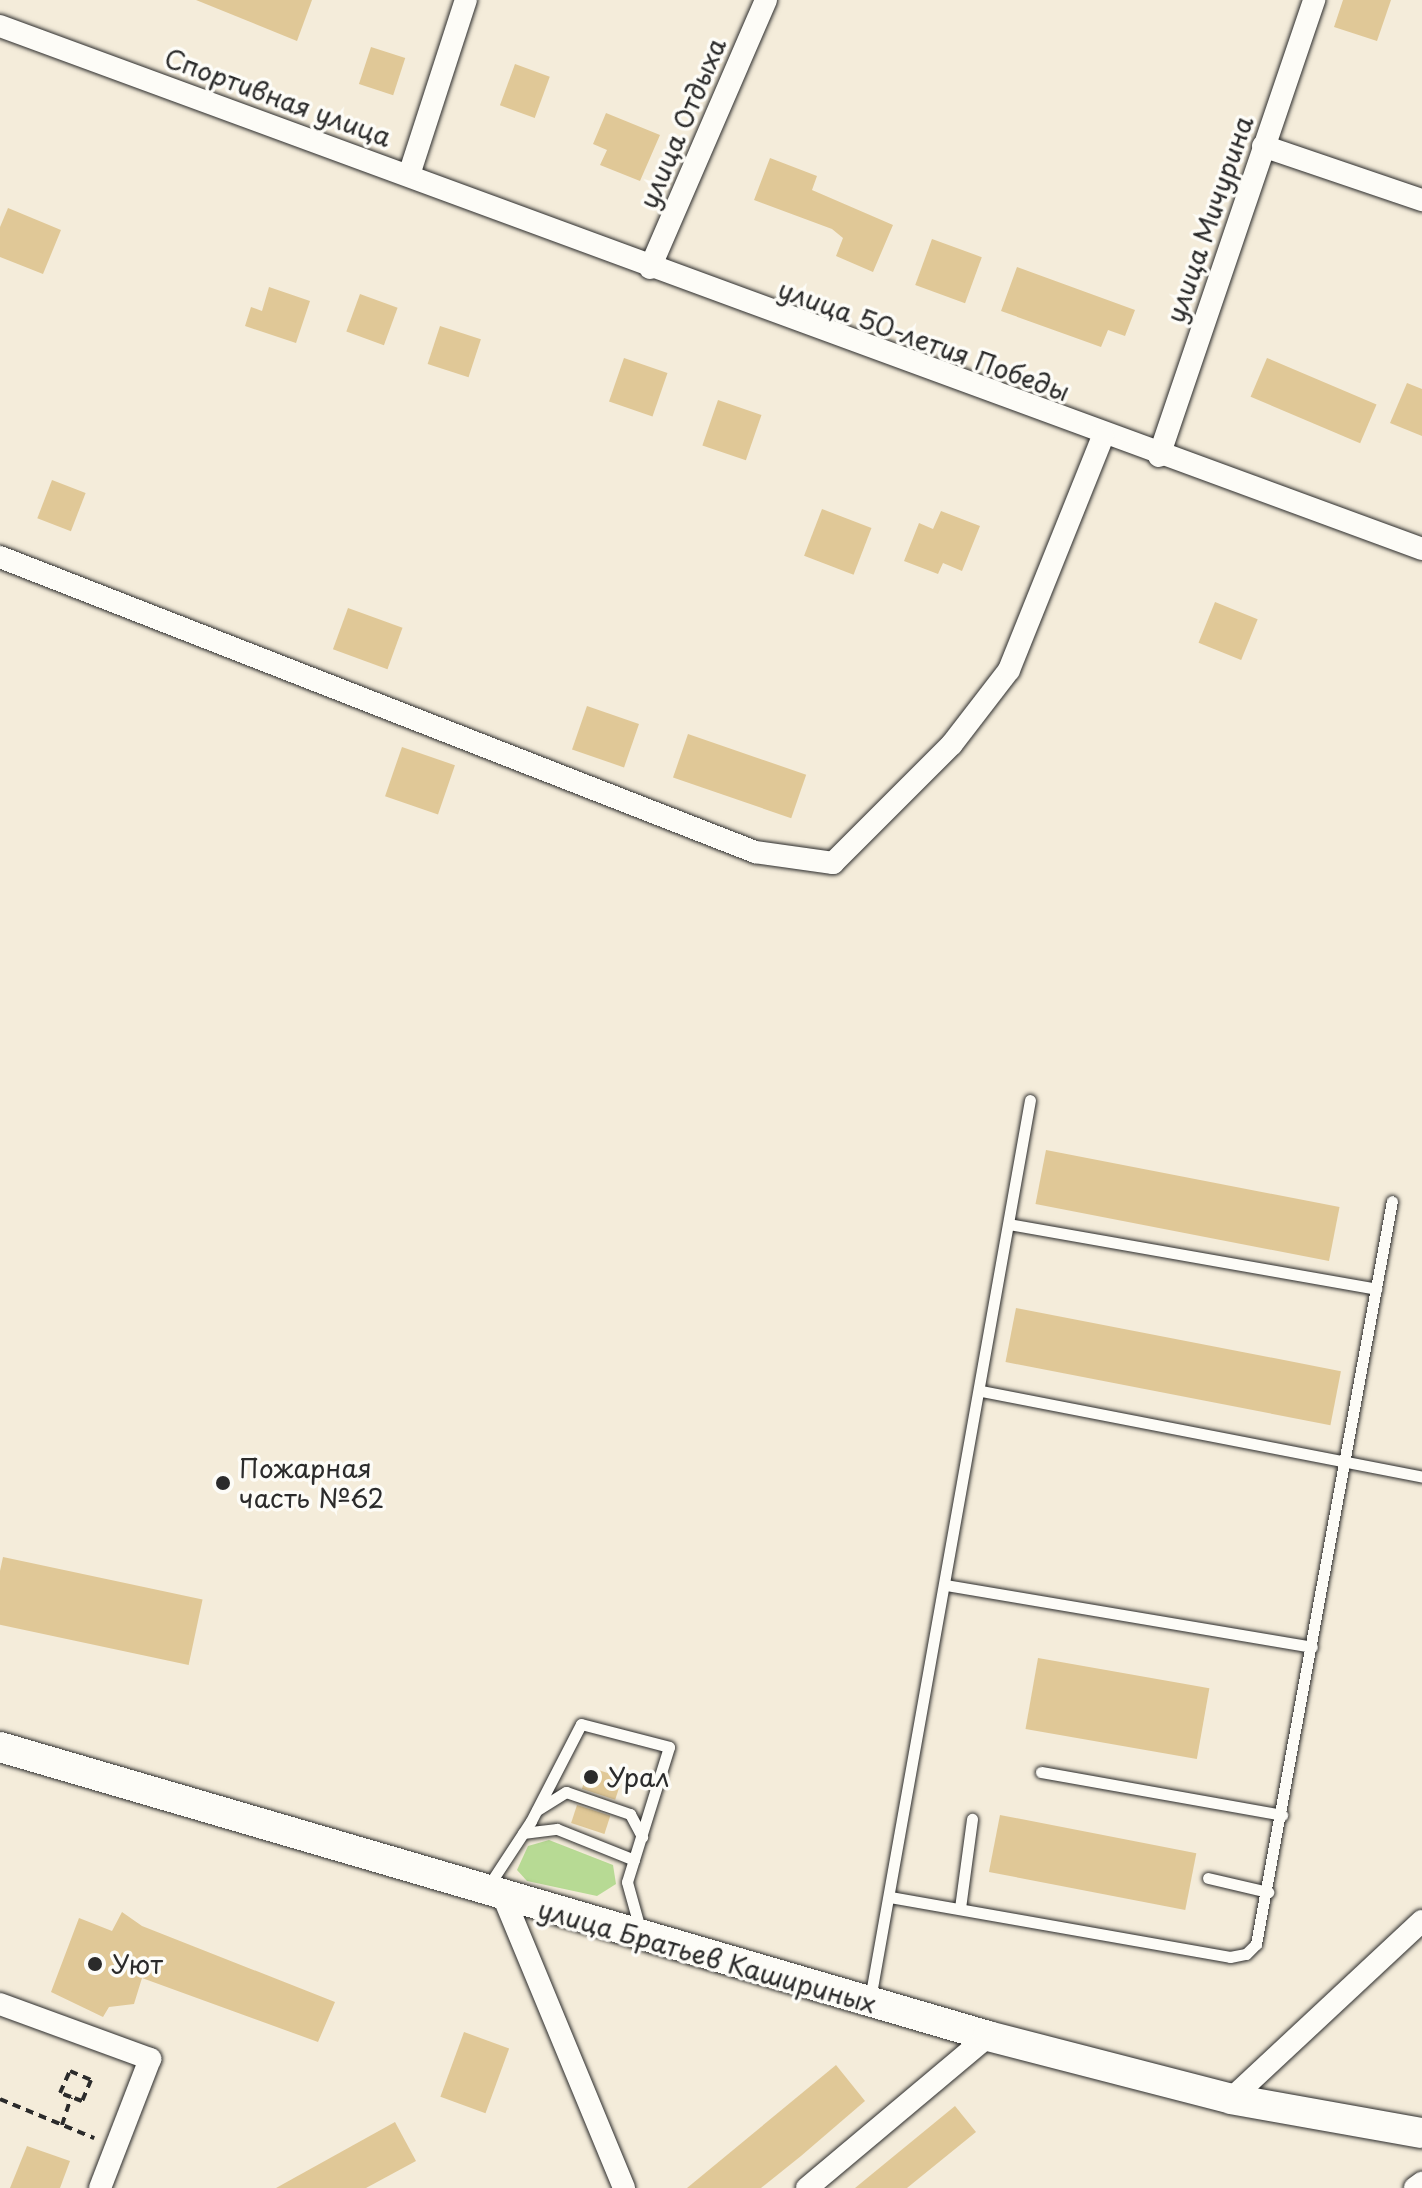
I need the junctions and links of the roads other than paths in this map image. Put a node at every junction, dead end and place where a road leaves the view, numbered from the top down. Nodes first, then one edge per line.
1 (466, 0) edge
2 (766, 0) edge
3 (1314, 0) edge
4 (0, 26) edge
5 (1263, 146) junction
6 (409, 175) junction
7 (1422, 200) edge
8 (650, 268) junction
9 (1103, 436) junction
10 (1159, 456) junction
11 (1422, 549) edge
12 (0, 557) edge
13 (1030, 1100) dead end
14 (1392, 1201) dead end
15 (1009, 1224) junction
16 (1376, 1289) junction
17 (981, 1391) junction
18 (1346, 1459) junction
19 (1422, 1477) edge
20 (946, 1585) junction
21 (1312, 1647) junction
22 (0, 1747) edge
23 (1041, 1772) dead end
24 (536, 1810) junction
25 (1282, 1815) junction
26 (972, 1819) dead end
27 (523, 1833) junction
28 (642, 1837) junction
29 (634, 1860) junction
30 (1208, 1878) dead end
31 (1268, 1892) junction
32 (494, 1894) junction
33 (890, 1897) junction
34 (960, 1908) junction
35 (1422, 1921) edge
36 (642, 1937) junction
37 (869, 2003) junction
38 (0, 2004) edge
39 (988, 2036) junction
40 (1231, 2099) junction
41 (1422, 2133) edge
42 (1422, 2183) edge
43 (100, 2188) edge
44 (624, 2188) edge
45 (807, 2188) edge
46 (1415, 2188) edge

1 - 6 street, Спортивная улица
2 - 8 street, улица Отдыха
3 - 5 street, улица Мичурина
4 - 6 street, Спортивная улица
5 - 7 street
5 - 10 street, улица Мичурина
6 - 8 street, улица 50-летия Победы
8 - 9 street, улица 50-летия Победы
9 - 10 street, улица 50-летия Победы
9 - 12 street
10 - 11 street, улица 50-летия Победы
13 - 15 lane
14 - 16 lane
15 - 16 lane
15 - 17 lane
16 - 18 lane
17 - 18 lane
17 - 20 lane
18 - 19 lane
18 - 21 lane
20 - 21 lane
20 - 33 lane
21 - 25 lane
22 - 32 main road, улица Братьев Кашириных
23 - 25 lane
24 - 27 lane
24 - 28 lane
24 - 28 lane
25 - 31 lane
26 - 34 lane
27 - 29 lane
27 - 32 lane
28 - 29 lane
29 - 36 lane
30 - 31 lane
31 - 34 lane
32 - 36 main road, улица Братьев Кашириных
32 - 44 street
33 - 34 lane
33 - 37 lane
35 - 40 street
36 - 37 main road, улица Братьев Кашириных
37 - 39 main road, улица Братьев Кашириных
38 - 43 street
39 - 40 main road, улица Братьев Кашириных
39 - 45 street
40 - 41 main road, улица Братьев Кашириных
42 - 46 street

